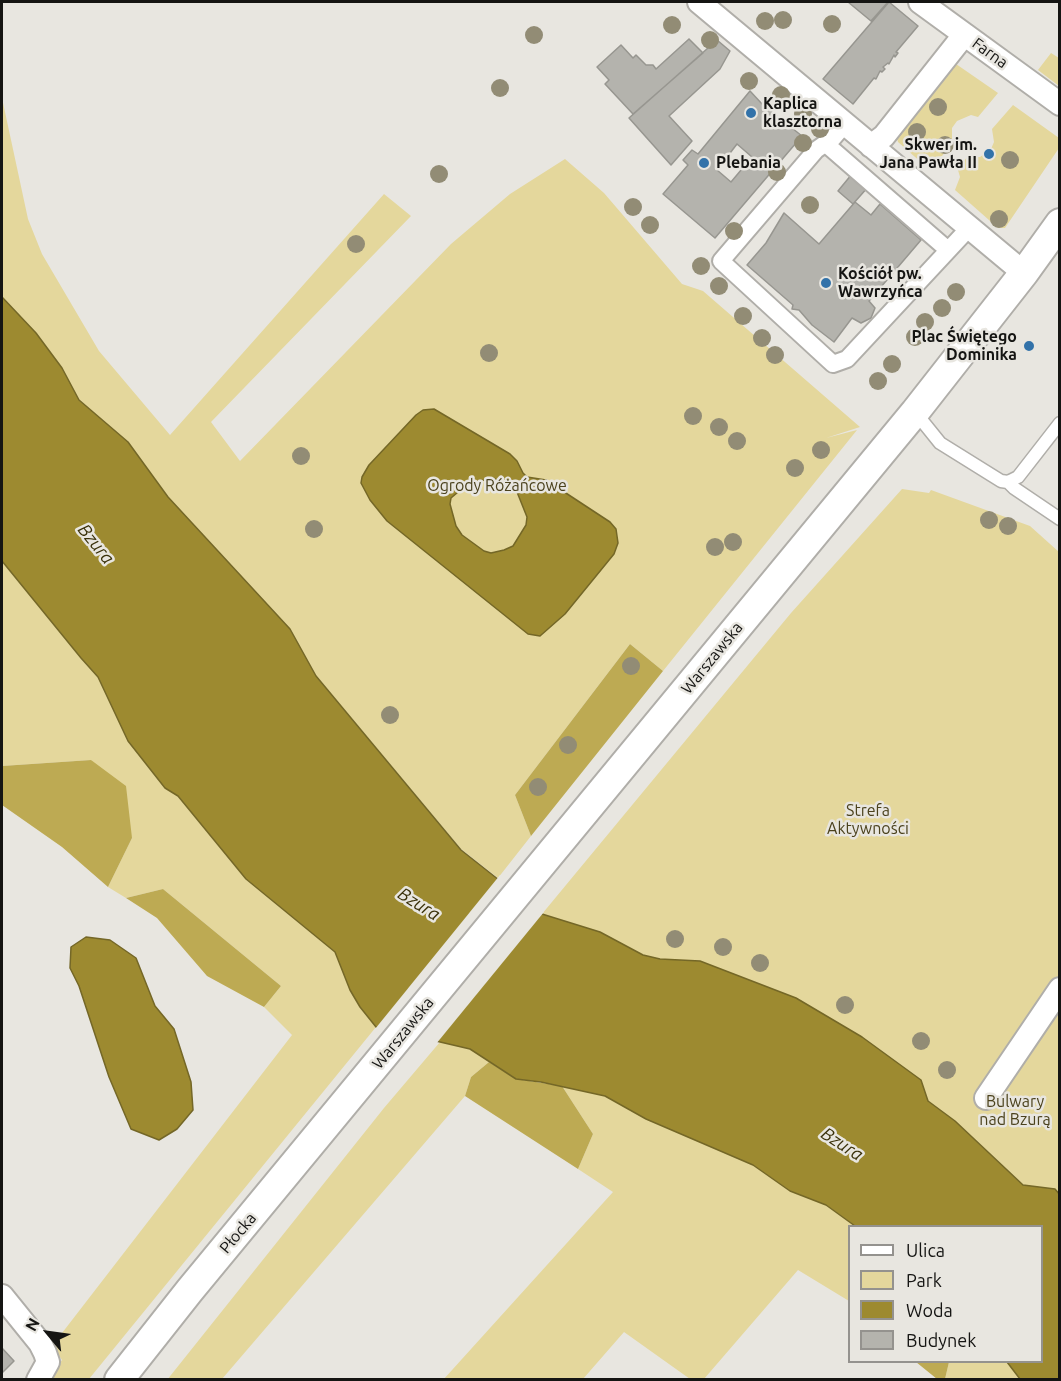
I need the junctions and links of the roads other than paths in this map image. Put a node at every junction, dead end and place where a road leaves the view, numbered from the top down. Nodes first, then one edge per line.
1 (699, 2) edge
2 (920, 2) edge
3 (964, 34) junction
4 (1059, 104) edge
5 (845, 124) junction
6 (826, 144) junction
7 (871, 146) junction
8 (1059, 223) edge
9 (969, 228) junction
10 (948, 250) junction
11 (1024, 273) junction
12 (915, 412) junction
13 (1059, 423) edge
14 (1008, 482) junction
15 (1059, 519) edge
16 (1059, 989) edge
17 (359, 1087) joint
18 (986, 1098) dead end
19 (2, 1296) edge
20 (43, 1371) edge
21 (120, 1380) edge

1 - 5 street
2 - 3 street, Farna
3 - 4 street, Farna
3 - 7 street
5 - 6 street
5 - 7 street
6 - 10 street
6 - 10 street
7 - 9 street
8 - 11 street, Warszawska
9 - 10 street
9 - 11 street
11 - 12 street, Warszawska
12 - 14 lane
12 - 17 street, Warszawska
13 - 14 lane
14 - 15 lane
16 - 18 street
17 - 21 street, Płocka
19 - 20 street

